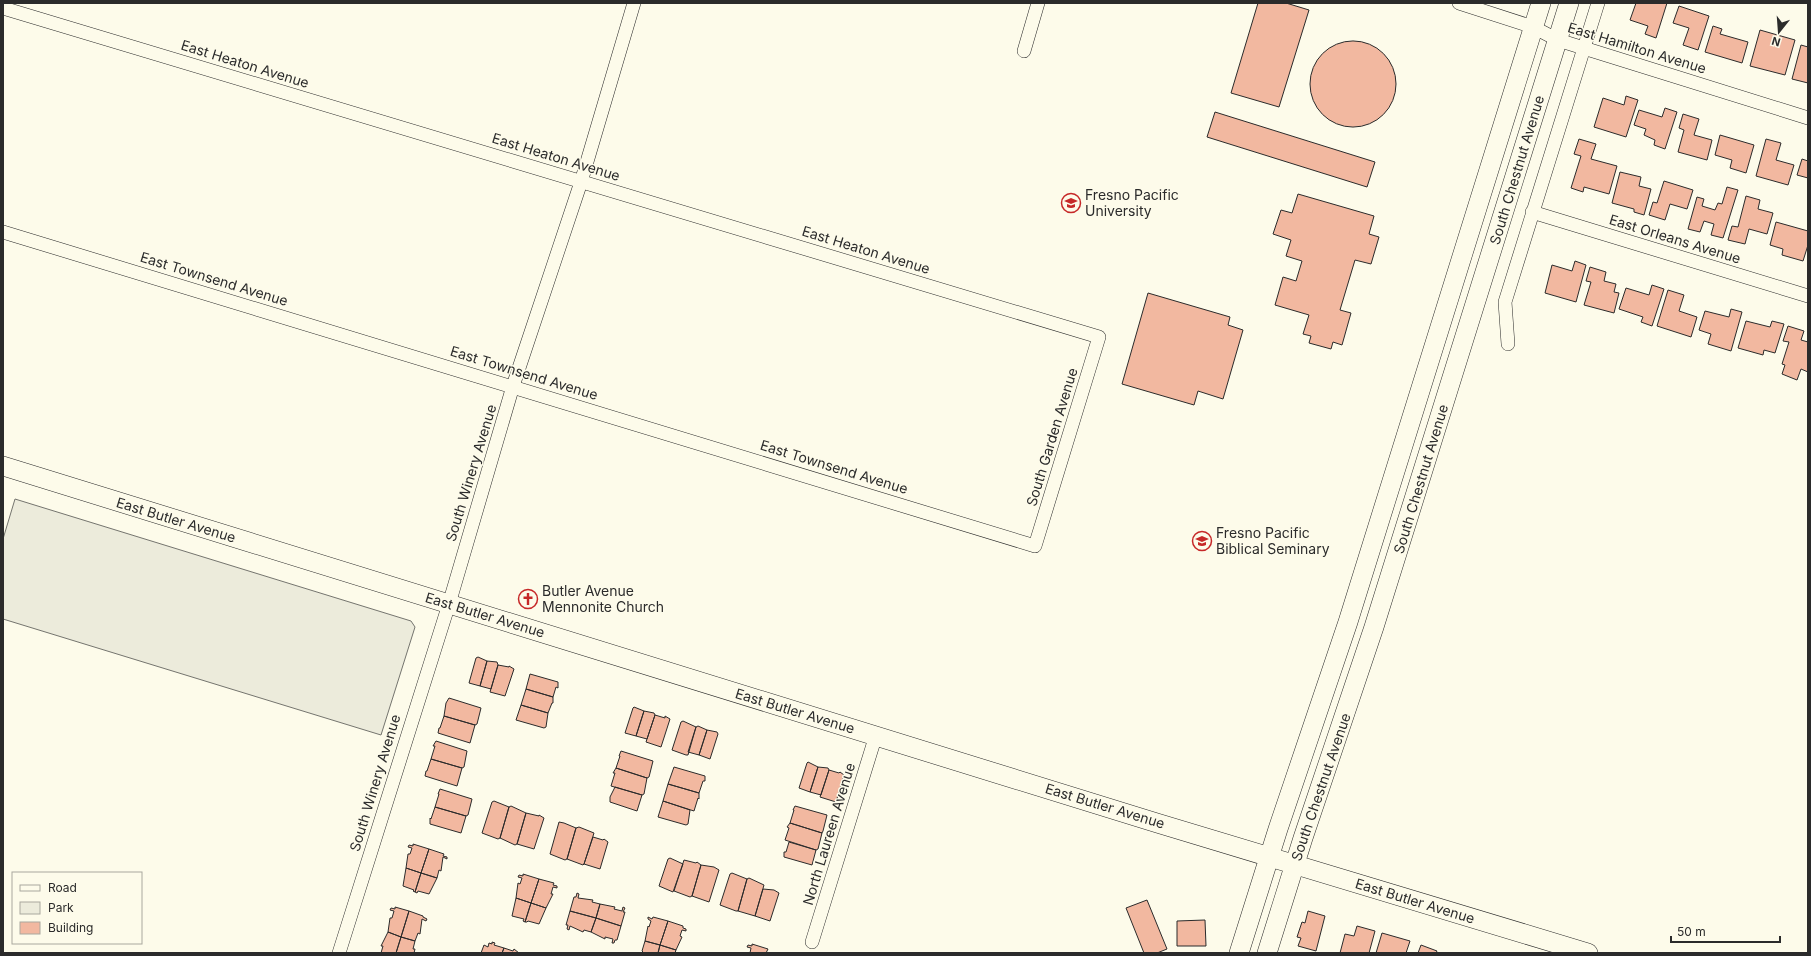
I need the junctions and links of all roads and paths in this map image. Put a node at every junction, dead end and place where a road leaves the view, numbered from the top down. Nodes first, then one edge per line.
1 (634, 3) edge
2 (1038, 3) edge
3 (1460, 3) edge
4 (1541, 3) edge
5 (1569, 3) edge
6 (1598, 3) edge
7 (3, 8) edge
8 (1533, 27) junction
9 (1558, 40) junction
10 (1583, 47) junction
11 (1024, 51) dead end
12 (1808, 118) edge
13 (581, 182) junction
14 (1532, 212) junction
15 (3, 232) edge
16 (1808, 296) edge
17 (1099, 337) joint
18 (1508, 344) dead end
19 (514, 386) junction
20 (3, 466) edge
21 (1035, 546) joint
22 (449, 604) junction
23 (876, 735) junction
24 (1270, 857) junction
25 (1295, 864) junction
26 (812, 942) dead end
27 (339, 953) edge
28 (1239, 953) edge
29 (1267, 953) edge
30 (1588, 953) edge

1 - 13 street, South Winery Avenue
2 - 11 street
3 - 8 street, East Hamilton Avenue
4 - 8 main road, South Chestnut Avenue
5 - 9 main road, South Chestnut Avenue
6 - 10 street
7 - 13 street, East Heaton Avenue
8 - 9 street, East Hamilton Avenue
8 - 24 main road, South Chestnut Avenue
9 - 10 street, East Hamilton Avenue
9 - 25 main road, South Chestnut Avenue
10 - 12 street, East Hamilton Avenue
10 - 14 street
13 - 17 street, East Heaton Avenue
13 - 19 street, South Winery Avenue
14 - 16 street, East Orleans Avenue
14 - 18 street
15 - 19 street, East Townsend Avenue
17 - 21 street, South Garden Avenue
19 - 21 street, East Townsend Avenue
19 - 22 street, South Winery Avenue
20 - 22 main road, East Butler Avenue
22 - 23 main road, East Butler Avenue
22 - 27 street, South Winery Avenue
23 - 24 main road, East Butler Avenue
23 - 26 street, North Laureen Avenue
24 - 25 main road, East Butler Avenue
24 - 28 main road, South Chestnut Avenue
25 - 29 main road, South Chestnut Avenue
25 - 30 main road, East Butler Avenue

